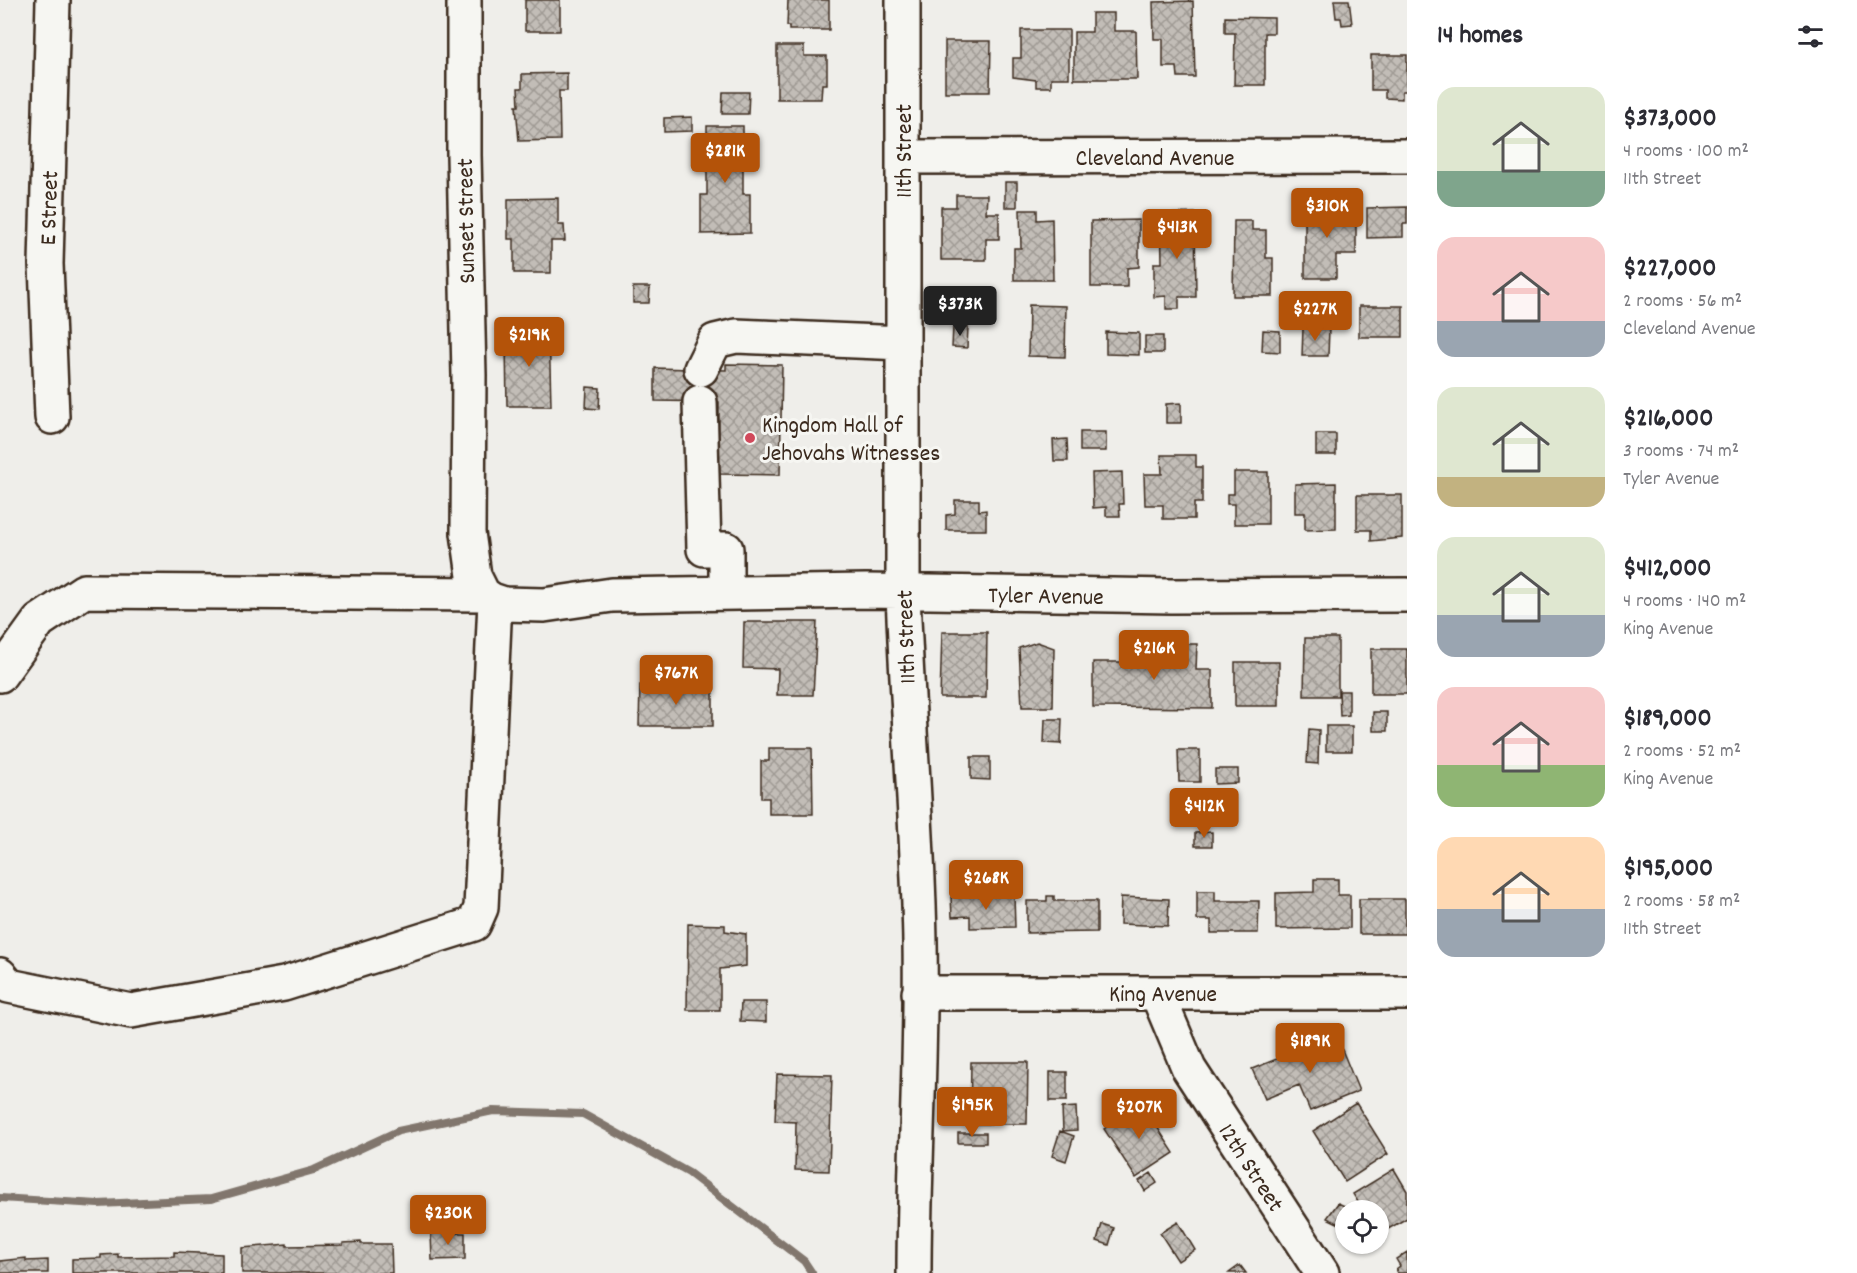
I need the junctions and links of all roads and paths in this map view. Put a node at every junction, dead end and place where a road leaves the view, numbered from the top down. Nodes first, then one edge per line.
1 (53, 0) edge
2 (464, 0) edge
3 (903, 0) edge
4 (1407, 156) edge
5 (903, 157) junction
6 (903, 343) junction
7 (701, 369) dead end
8 (700, 402) dead end
9 (52, 417) dead end
10 (726, 591) junction
11 (903, 593) junction
12 (1407, 595) edge
13 (489, 597) junction
14 (0, 675) edge
15 (0, 975) edge
16 (920, 993) junction
17 (1157, 993) junction
18 (1407, 993) edge
19 (914, 1273) edge
20 (1322, 1273) edge

1 - 9 street, E Street
2 - 13 street, Sunset Street
3 - 5 street, 11th Street
4 - 5 street, Cleveland Avenue
5 - 6 street, 11th Street
6 - 7 street
6 - 11 street, 11th Street
8 - 10 street
10 - 11 street, Tyler Avenue
10 - 13 street, Tyler Avenue
11 - 12 street, Tyler Avenue
11 - 16 street, 11th Street
13 - 14 street, Tyler Avenue
13 - 15 street
16 - 17 street, King Avenue
16 - 19 street, 11th Street
17 - 18 street, King Avenue
17 - 20 street, 12th Street

